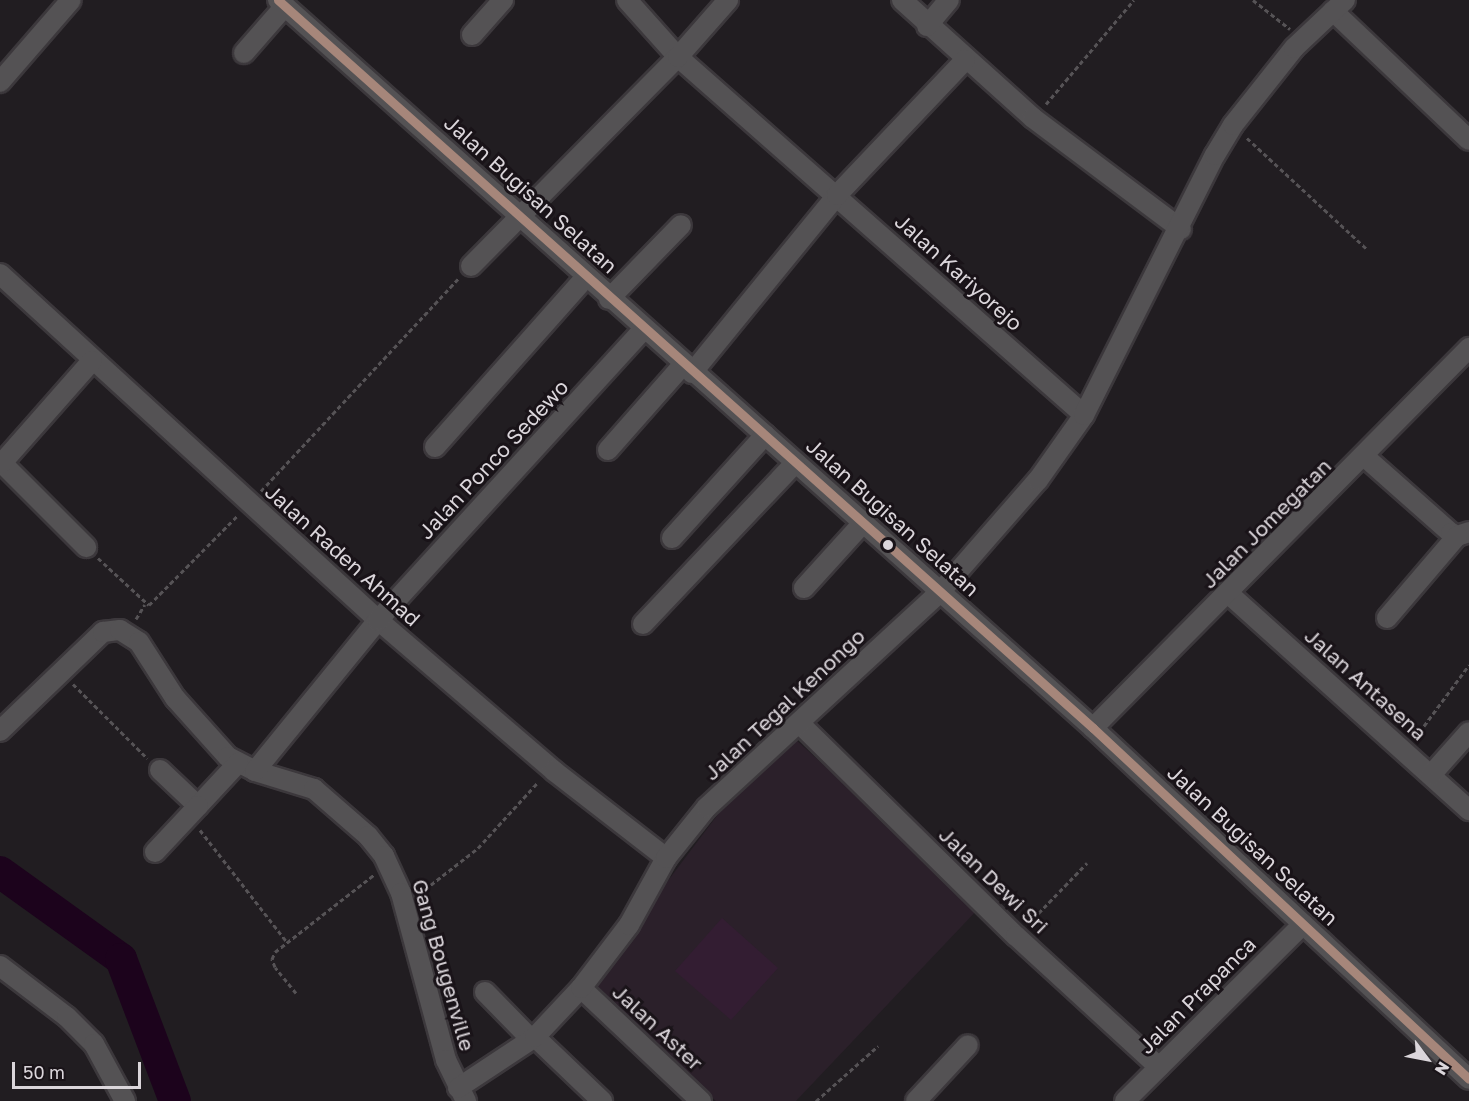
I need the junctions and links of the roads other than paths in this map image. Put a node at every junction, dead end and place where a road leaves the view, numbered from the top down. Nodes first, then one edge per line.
1 (72, 0) edge
2 (502, 0) edge
3 (627, 0) edge
4 (728, 0) edge
5 (902, 0) edge
6 (949, 0) edge
7 (282, 3) edge
8 (1339, 6) edge
9 (927, 26) junction
10 (472, 35) dead end
11 (244, 53) dead end
12 (678, 57) junction
13 (966, 60) junction
14 (0, 82) edge
15 (1469, 140) edge
16 (837, 195) junction
17 (520, 214) junction
18 (681, 225) dead end
19 (1180, 229) junction
20 (471, 266) road end
21 (0, 274) edge
22 (586, 277) junction
23 (609, 299) junction
24 (644, 329) junction
25 (1469, 348) edge
26 (92, 361) junction
27 (688, 369) junction
28 (1084, 415) junction
29 (765, 435) junction
30 (435, 447) dead end
31 (608, 450) dead end
32 (1365, 457) junction
33 (795, 463) junction
34 (3, 469) edge
35 (863, 523) junction
36 (1463, 534) edge
37 (672, 538) dead end
38 (86, 547) road end
39 (804, 588) dead end
40 (941, 591) junction
41 (1229, 594) junction
42 (1388, 618) dead end
43 (378, 620) junction
44 (643, 624) dead end
45 (799, 723) junction
46 (1093, 728) junction
47 (0, 731) edge
48 (1469, 732) edge
49 (255, 764) junction
50 (160, 770) road end
51 (1431, 775) junction
52 (1469, 810) edge
53 (194, 812) junction
54 (155, 852) dead end
55 (666, 858) junction
56 (1303, 924) junction
57 (0, 966) edge
58 (581, 988) junction
59 (485, 992) dead end
60 (533, 1038) junction
61 (968, 1045) dead end
62 (1159, 1067) junction
63 (1469, 1079) edge
64 (466, 1087) edge
65 (125, 1101) edge
66 (602, 1101) edge
67 (701, 1101) edge
68 (916, 1101) edge
69 (1125, 1101) edge

1 - 14 street
2 - 10 street
3 - 12 street, Jalan Kariyorejo
4 - 12 street
5 - 9 street
6 - 9 street
7 - 11 street
7 - 17 street, Jalan Bugisan Selatan
8 - 15 street
8 - 19 street
9 - 13 street
12 - 16 street, Jalan Kariyorejo
12 - 17 street
13 - 16 street
13 - 19 street
16 - 27 street
16 - 28 street, Jalan Kariyorejo
17 - 20 street
17 - 22 street, Jalan Bugisan Selatan
18 - 23 street
19 - 28 street
21 - 26 street, Jalan Raden Ahmad
22 - 23 street, Jalan Bugisan Selatan
22 - 30 street
23 - 24 street, Jalan Bugisan Selatan
24 - 27 street, Jalan Bugisan Selatan
24 - 43 street, Jalan Ponco Sedewo
25 - 32 street, Jalan Jomegatan
26 - 34 street
26 - 43 street, Jalan Raden Ahmad
27 - 29 street, Jalan Bugisan Selatan
27 - 31 street
28 - 40 street
29 - 33 street, Jalan Bugisan Selatan
29 - 37 street
32 - 36 street
32 - 41 street, Jalan Jomegatan
33 - 35 street, Jalan Bugisan Selatan
33 - 44 street
34 - 38 street
35 - 39 street
35 - 40 street, Jalan Bugisan Selatan
36 - 42 street
40 - 45 street, Jalan Tegal Kenongo
40 - 46 street, Jalan Bugisan Selatan
41 - 46 street, Jalan Jomegatan
41 - 51 street, Jalan Antasena
43 - 49 street, Jalan Ponco Sedewo
43 - 55 street, Jalan Raden Ahmad
45 - 55 street, Jalan Tegal Kenongo
45 - 62 street, Jalan Dewi Sri
46 - 56 street, Jalan Bugisan Selatan
47 - 49 street
48 - 51 street
49 - 53 street, Jalan Ponco Sedewo
49 - 64 street, Gang Bougenville
50 - 53 street
51 - 52 street, Jalan Antasena
53 - 54 street, Jalan Ponco Sedewo
55 - 58 street, Jalan Tegal Kenongo
56 - 62 street, Jalan Prapanca
56 - 63 street, Jalan Bugisan Selatan
57 - 65 street
58 - 60 street, Jalan Tegal Kenongo
58 - 67 street, Jalan Aster
59 - 60 street
60 - 64 street, Jalan Tegal Kenongo
60 - 66 street
61 - 68 street
62 - 69 street, Jalan Prapanca

